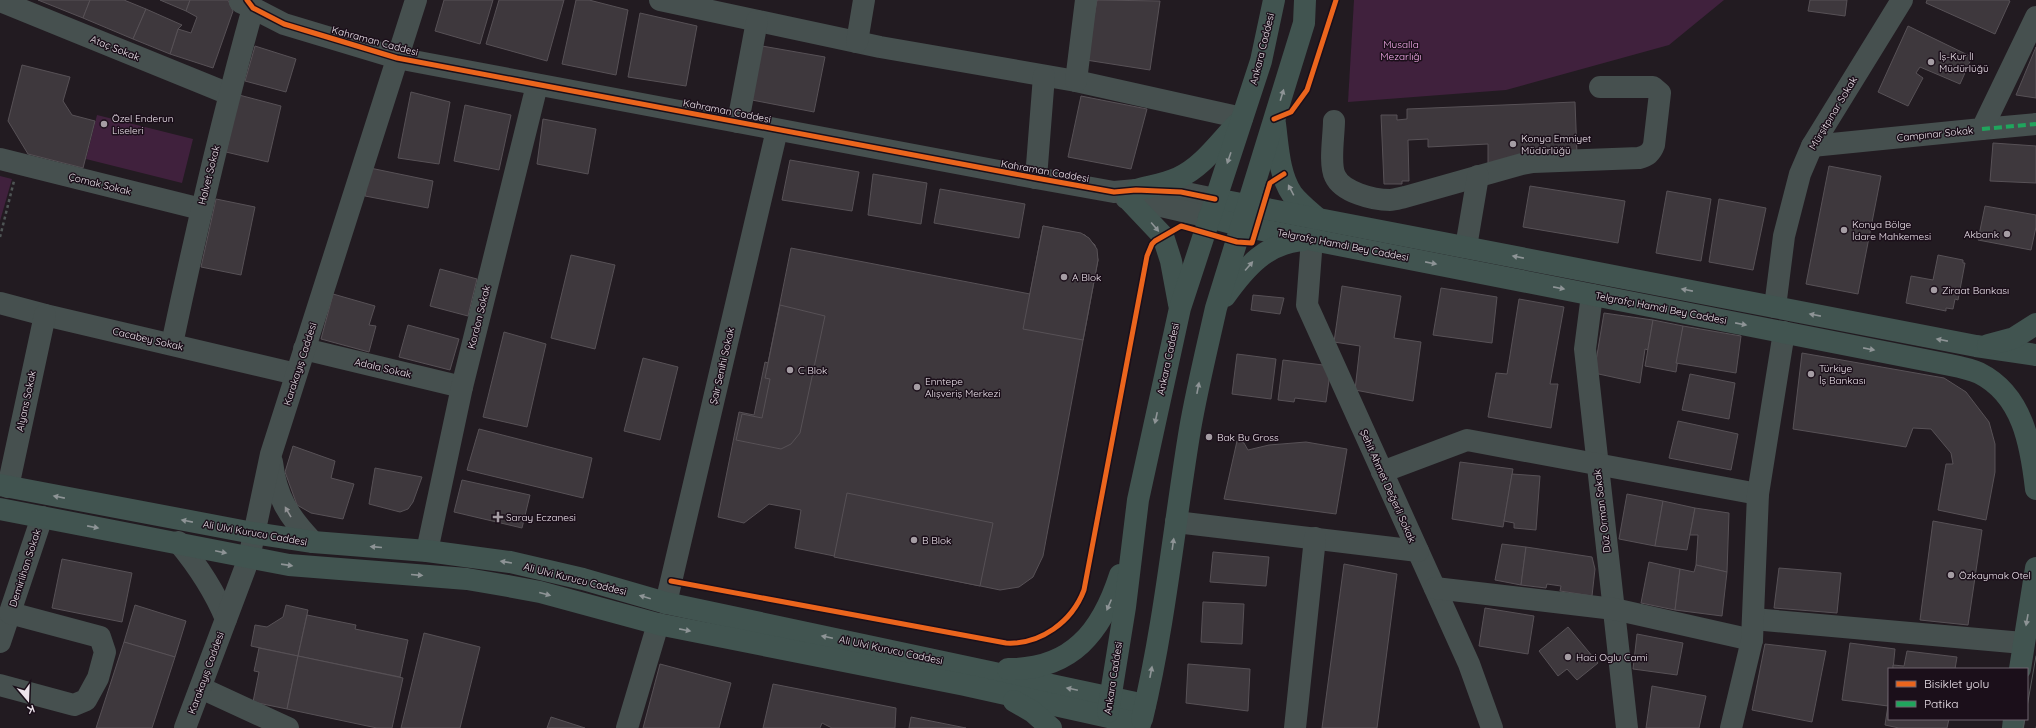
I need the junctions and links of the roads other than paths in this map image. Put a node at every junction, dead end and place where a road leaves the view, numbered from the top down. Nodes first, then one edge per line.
1 (416, 0) edge
2 (660, 0) edge
3 (864, 0) edge
4 (1086, 0) edge
5 (1274, 0) edge
6 (1305, 0) edge
7 (1902, 0) edge
8 (0, 1) edge
9 (246, 3) edge
10 (2036, 17) edge
11 (757, 21) junction
12 (857, 42) junction
13 (397, 58) junction
14 (1044, 76) junction
15 (1076, 81) junction
16 (536, 85) junction
17 (1600, 87) dead end
18 (229, 94) junction
19 (1242, 118) junction
20 (1274, 119) junction
21 (1334, 121) dead end
22 (738, 122) junction
23 (2036, 124) edge
24 (1982, 129) junction
25 (777, 130) junction
26 (1812, 146) junction
27 (9, 161) edge
28 (1478, 176) junction
29 (1036, 178) junction
30 (1126, 193) junction
31 (1248, 205) junction
32 (1212, 208) junction
33 (201, 209) junction
34 (1317, 218) junction
35 (1242, 226) junction
36 (1312, 239) junction
37 (1466, 247) junction
38 (1592, 295) junction
39 (0, 303) edge
40 (1775, 307) junction
41 (1180, 308) junction
42 (1216, 308) junction
43 (45, 316) junction
44 (2036, 324) edge
45 (1784, 332) junction
46 (172, 344) junction
47 (1976, 346) junction
48 (304, 349) junction
49 (2036, 355) edge
50 (296, 374) junction
51 (462, 387) junction
52 (271, 454) junction
53 (1597, 464) junction
54 (1382, 472) junction
55 (4, 486) edge
56 (2036, 489) edge
57 (1758, 494) junction
58 (1138, 500) junction
59 (0, 509) edge
60 (42, 517) junction
61 (1176, 522) junction
62 (253, 533) junction
63 (1315, 538) junction
64 (178, 542) junction
65 (313, 542) junction
66 (427, 551) junction
67 (1418, 551) junction
68 (249, 558) junction
69 (2036, 568) edge
70 (1435, 588) junction
71 (666, 603) junction
72 (1614, 609) junction
73 (10, 613) junction
74 (1753, 618) junction
75 (226, 619) junction
76 (658, 624) junction
77 (1752, 640) junction
78 (0, 642) edge
79 (2023, 643) junction
80 (2020, 668) edge
81 (970, 676) junction
82 (0, 685) edge
83 (200, 688) junction
84 (1107, 714) edge
85 (1142, 719) edge
86 (185, 728) edge
87 (288, 728) edge
88 (627, 728) edge
89 (1051, 728) edge
90 (1295, 728) edge
91 (1492, 728) edge
92 (1628, 728) edge
93 (1731, 728) edge

1 - 13 street, Karakayış Caddesi
2 - 11 street
3 - 12 street
4 - 15 street
5 - 19 main road, Ankara Caddesi
20 -> 6 main road
7 - 26 street, Mürşitpınar Sokak
8 - 18 street, Ataç Sokak
9 - 13 street, Kahraman Caddesi
9 - 18 street, Halvet Sokak
10 - 24 street, Campınar Sokak
11 - 12 street
11 - 22 street
12 - 14 street
13 - 16 street, Kahraman Caddesi
13 - 48 street, Karakayış Caddesi
14 - 15 street
14 - 29 street
15 - 19 street
16 - 22 street, Kahraman Caddesi
16 - 51 street, Kordon Sokak
17 - 28 street
18 - 33 street, Halvet Sokak
19 - 30 main road
19 -> 32 main road, Ankara Caddesi
20 - 31 main road
34 -> 20 main road
21 - 28 street
22 - 25 street, Kahraman Caddesi
23 - 24 street
24 - 26 street, Campınar Sokak
25 - 29 street, Kahraman Caddesi
25 - 71 street, Şair Senihi Sokak
26 - 40 street, Mürşitpınar Sokak
27 - 33 street, Çomak Sokak
28 - 37 street
29 - 30 street, Kahraman Caddesi
30 - 32 street, Kahraman Caddesi
30 -> 41 main road
31 - 32 main road
31 - 34 main road
31 - 35 main road
32 - 35 main road, Telgrafçı Hamdi Bey Caddesi
32 - 41 main road, Ankara Caddesi
33 - 46 street, Halvet Sokak
34 - 37 main road
35 - 36 main road, Telgrafçı Hamdi Bey Caddesi
35 - 42 main road
36 -> 38 main road, Telgrafçı Hamdi Bey Caddesi
42 -> 36 main road
36 - 54 street, Şehit Ahmet Değerli Sokak
40 -> 37 main road
38 -> 45 main road, Telgrafçı Hamdi Bey Caddesi
38 - 53 street, Düz Orman Sokak
39 - 43 street, Cacabey Sokak
47 -> 40 main road
41 -> 58 main road, Ankara Caddesi
61 -> 42 main road
43 - 46 street, Cacabey Sokak
43 - 55 street, Alyans Sokak
44 - 47 main road
45 -> 56 main road, Telgrafçı Hamdi Bey Caddesi
45 - 57 street
46 - 50 street, Cacabey Sokak
47 - 49 main road
48 - 50 street, Karakayış Caddesi
48 - 51 street, Adala Sokak
50 - 52 street, Karakayış Caddesi
51 - 66 street, Kordon Sokak
52 - 62 street, Karakayış Caddesi
65 -> 52 street
53 - 54 street
53 - 57 street
53 - 72 street, Düz Orman Sokak
54 - 67 street, Şehit Ahmet Değerli Sokak
62 -> 55 main road, Ali Ulvi Kurucu Caddesi
57 - 74 street
58 -> 81 main road
58 - 84 main road, Ankara Caddesi
59 - 60 main road, Ali Ulvi Kurucu Caddesi
60 -> 64 main road, Ali Ulvi Kurucu Caddesi
60 - 73 street, Demirlihan Sokak
61 - 63 street
85 -> 61 main road
62 - 65 main road, Ali Ulvi Kurucu Caddesi
62 - 68 street, Karakayış Caddesi
63 - 67 street
63 - 90 street
64 -> 68 main road, Ali Ulvi Kurucu Caddesi
64 - 75 street
66 -> 65 main road, Ali Ulvi Kurucu Caddesi
71 -> 66 main road, Ali Ulvi Kurucu Caddesi
67 - 70 street, Şehit Ahmet Değerli Sokak
68 - 75 street, Karakayış Caddesi
68 -> 76 main road, Ali Ulvi Kurucu Caddesi
69 -> 79 main road
70 - 72 street
70 - 91 street, Şehit Ahmet Değerli Sokak
81 -> 71 main road, Ali Ulvi Kurucu Caddesi
72 - 77 street
72 - 92 street, Düz Orman Sokak
73 - 78 street, Demirlihan Sokak
73 - 82 street
74 - 77 street
74 - 79 street
75 - 83 street, Karakayış Caddesi
76 -> 81 main road, Ali Ulvi Kurucu Caddesi
76 - 88 street
77 - 93 street
79 - 80 main road
81 - 84 main road, Ali Ulvi Kurucu Caddesi
81 - 89 main road
83 - 86 street, Karakayış Caddesi
83 - 87 street
84 - 85 main road, Ali Ulvi Kurucu Caddesi

